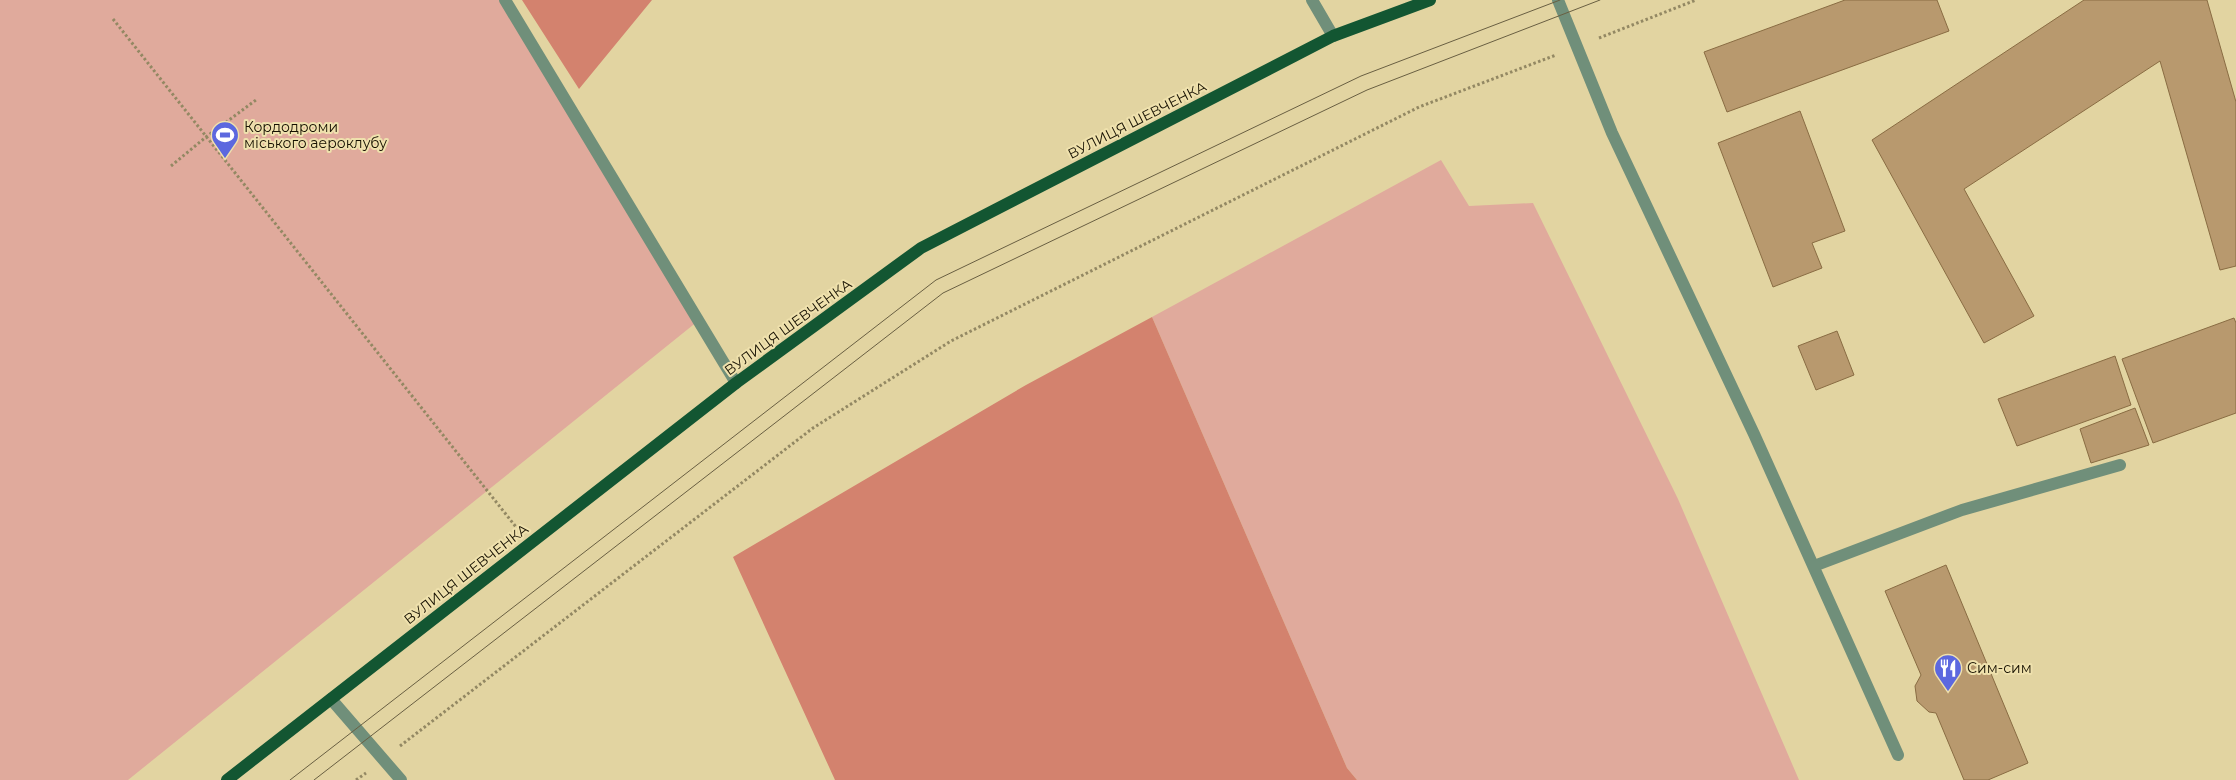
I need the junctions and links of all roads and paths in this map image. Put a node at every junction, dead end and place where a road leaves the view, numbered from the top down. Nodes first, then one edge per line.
1 (505, 0) edge
2 (1312, 0) edge
3 (1430, 0) edge
4 (1558, 0) edge
5 (113, 19) dead end
6 (1333, 36) junction
7 (256, 100) dead end
8 (1419, 107) dead end
9 (206, 137) junction
10 (171, 166) dead end
11 (736, 383) junction
12 (2120, 466) dead end
13 (529, 544) junction
14 (1814, 566) junction
15 (331, 698) junction
16 (1898, 755) dead end
17 (383, 759) junction
18 (226, 780) edge
19 (356, 780) edge
20 (401, 780) edge

1 - 11 street
2 - 6 street
3 - 6 main road, ВУЛИЦЯ ШЕВЧЕНКА
4 - 14 street
5 - 9 path
6 - 11 main road, ВУЛИЦЯ ШЕВЧЕНКА
7 - 9 path
8 - 17 path
9 - 10 path
9 - 13 path
11 - 13 main road, ВУЛИЦЯ ШЕВЧЕНКА
12 - 14 street
13 - 15 main road, ВУЛИЦЯ ШЕВЧЕНКА
14 - 16 street
15 - 17 street
15 - 18 main road, ВУЛИЦЯ ШЕВЧЕНКА
17 - 19 path
17 - 20 street

